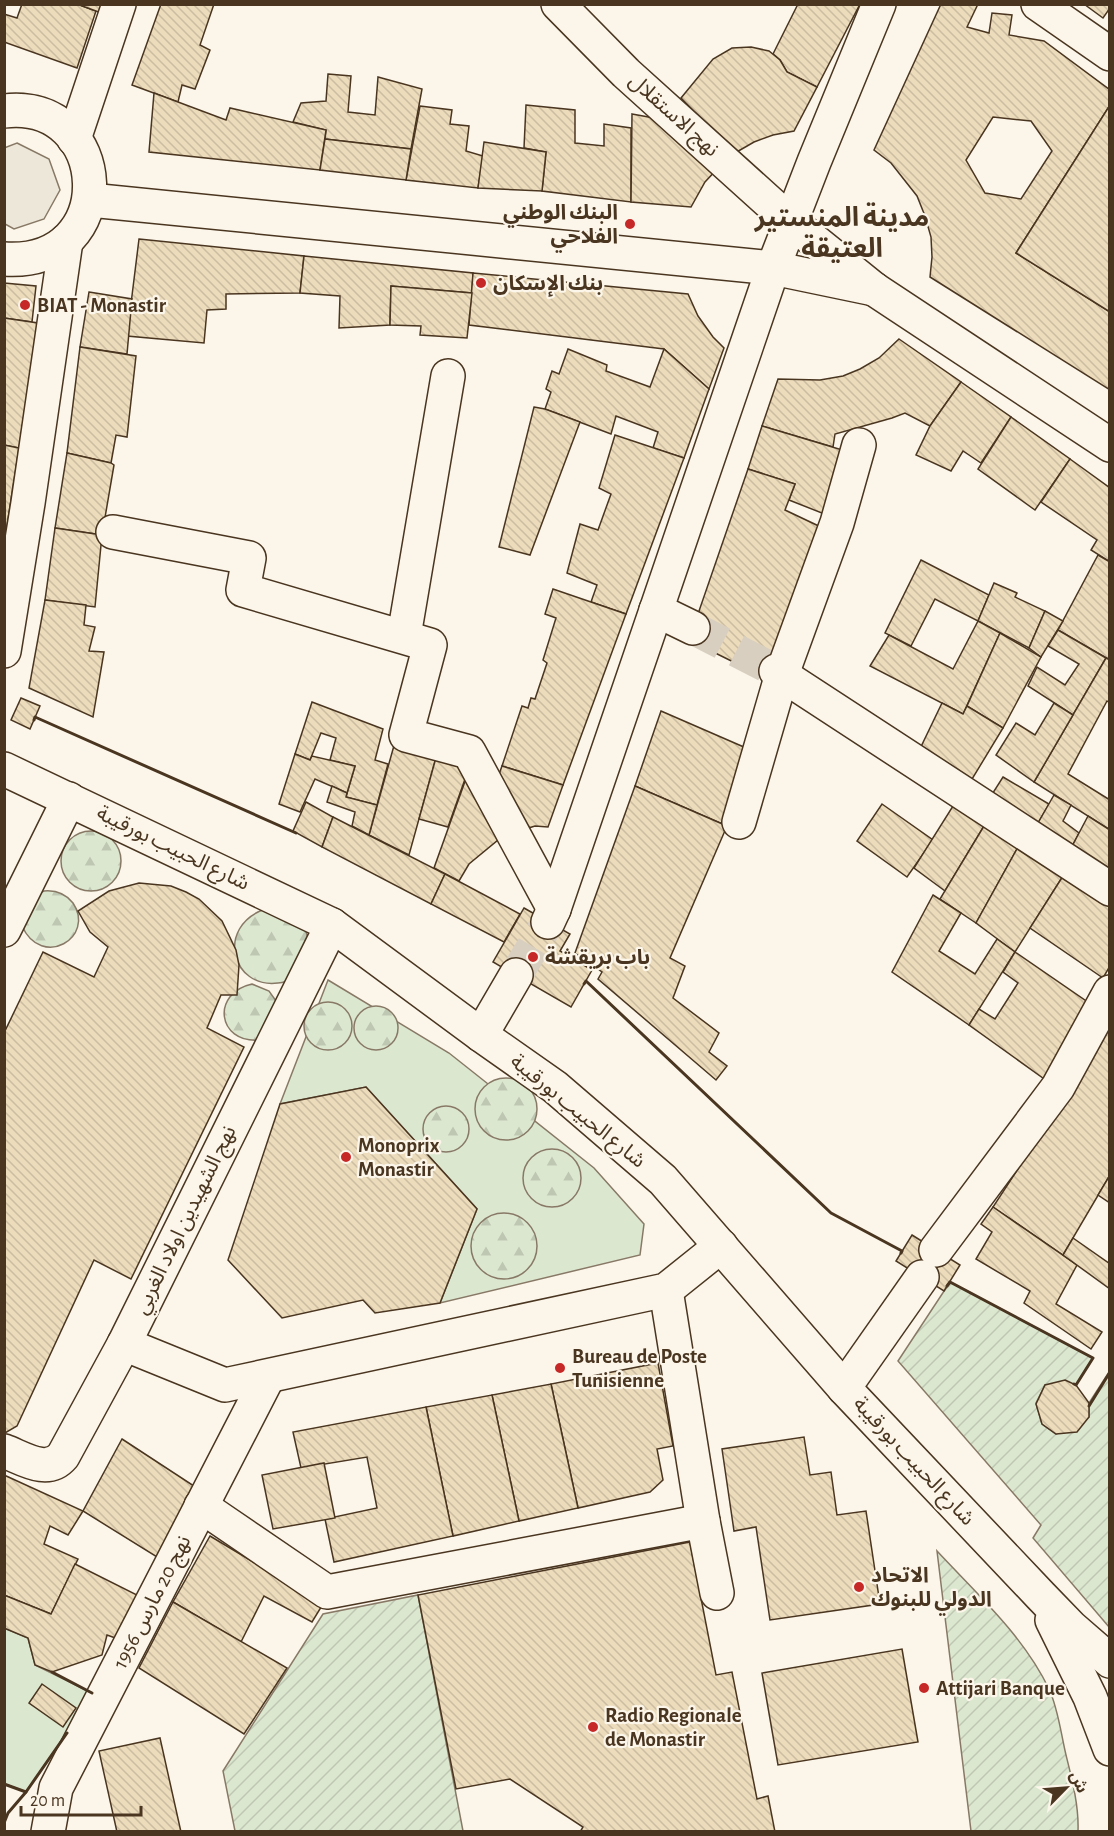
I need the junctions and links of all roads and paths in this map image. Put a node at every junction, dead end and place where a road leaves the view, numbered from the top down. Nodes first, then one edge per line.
1 (119, 4) edge
2 (558, 4) edge
3 (879, 4) edge
4 (1038, 4) edge
5 (1110, 54) edge
6 (4, 111) edge
7 (74, 139) junction
8 (90, 200) junction
9 (792, 222) junction
10 (66, 241) junction
11 (4, 259) edge
12 (773, 268) junction
13 (874, 289) junction
14 (448, 376) dead end
15 (860, 445) dead end
16 (1110, 446) edge
17 (113, 532) dead end
18 (656, 610) junction
19 (693, 628) tunnel mouth
20 (404, 636) junction
21 (4, 651) edge
22 (779, 672) junction
23 (4, 769) edge
24 (69, 799) junction
25 (739, 822) dead end
26 (1110, 890) edge
27 (332, 925) junction
28 (4, 930) edge
29 (516, 975) tunnel mouth
30 (1110, 992) edge
31 (481, 1035) junction
32 (721, 1246) junction
33 (666, 1290) junction
34 (124, 1344) junction
35 (268, 1377) junction
36 (844, 1388) junction
37 (4, 1451) edge
38 (201, 1506) junction
39 (704, 1521) junction
40 (717, 1593) dead end
41 (1041, 1596) junction
42 (1110, 1661) edge
43 (1110, 1749) edge
44 (48, 1832) edge

1 - 7 street
2 - 9 street, نهج الاستقلال
3 - 9 street
4 - 5 street
6 - 7 street
7 - 8 street
8 - 10 street
8 - 12 street
9 - 12 street
9 - 13 street, نهج الاستقلال
10 - 11 street
10 - 21 street
12 - 13 street
12 - 18 street
13 - 16 street, نهج الاستقلال
14 - 20 street
15 - 22 street
17 - 20 street
18 - 19 street
18 - 20 street
22 - 25 street
22 - 26 street
23 - 24 street, شارع الحبيب بورقيبة
24 - 27 street, شارع الحبيب بورقيبة
24 - 28 street
27 - 31 street, شارع الحبيب بورقيبة
27 - 34 street, نهج الشهيدين اولاد الغربي
29 - 31 street
30 - 36 street
31 - 32 street, شارع الحبيب بورقيبة
32 - 33 street
32 - 36 street, شارع الحبيب بورقيبة
33 - 35 street
33 - 39 street
34 - 35 street
34 - 37 street, نهج الشهيدين اولاد الغربي
35 - 38 street, نهج 20 مارس 1956
36 - 41 street, شارع الحبيب بورقيبة
38 - 39 street
38 - 44 street, نهج 20 مارس 1956
39 - 40 street
41 - 42 street, شارع الحبيب بورقيبة
41 - 43 street, شارع الحبيب بورقيبة

